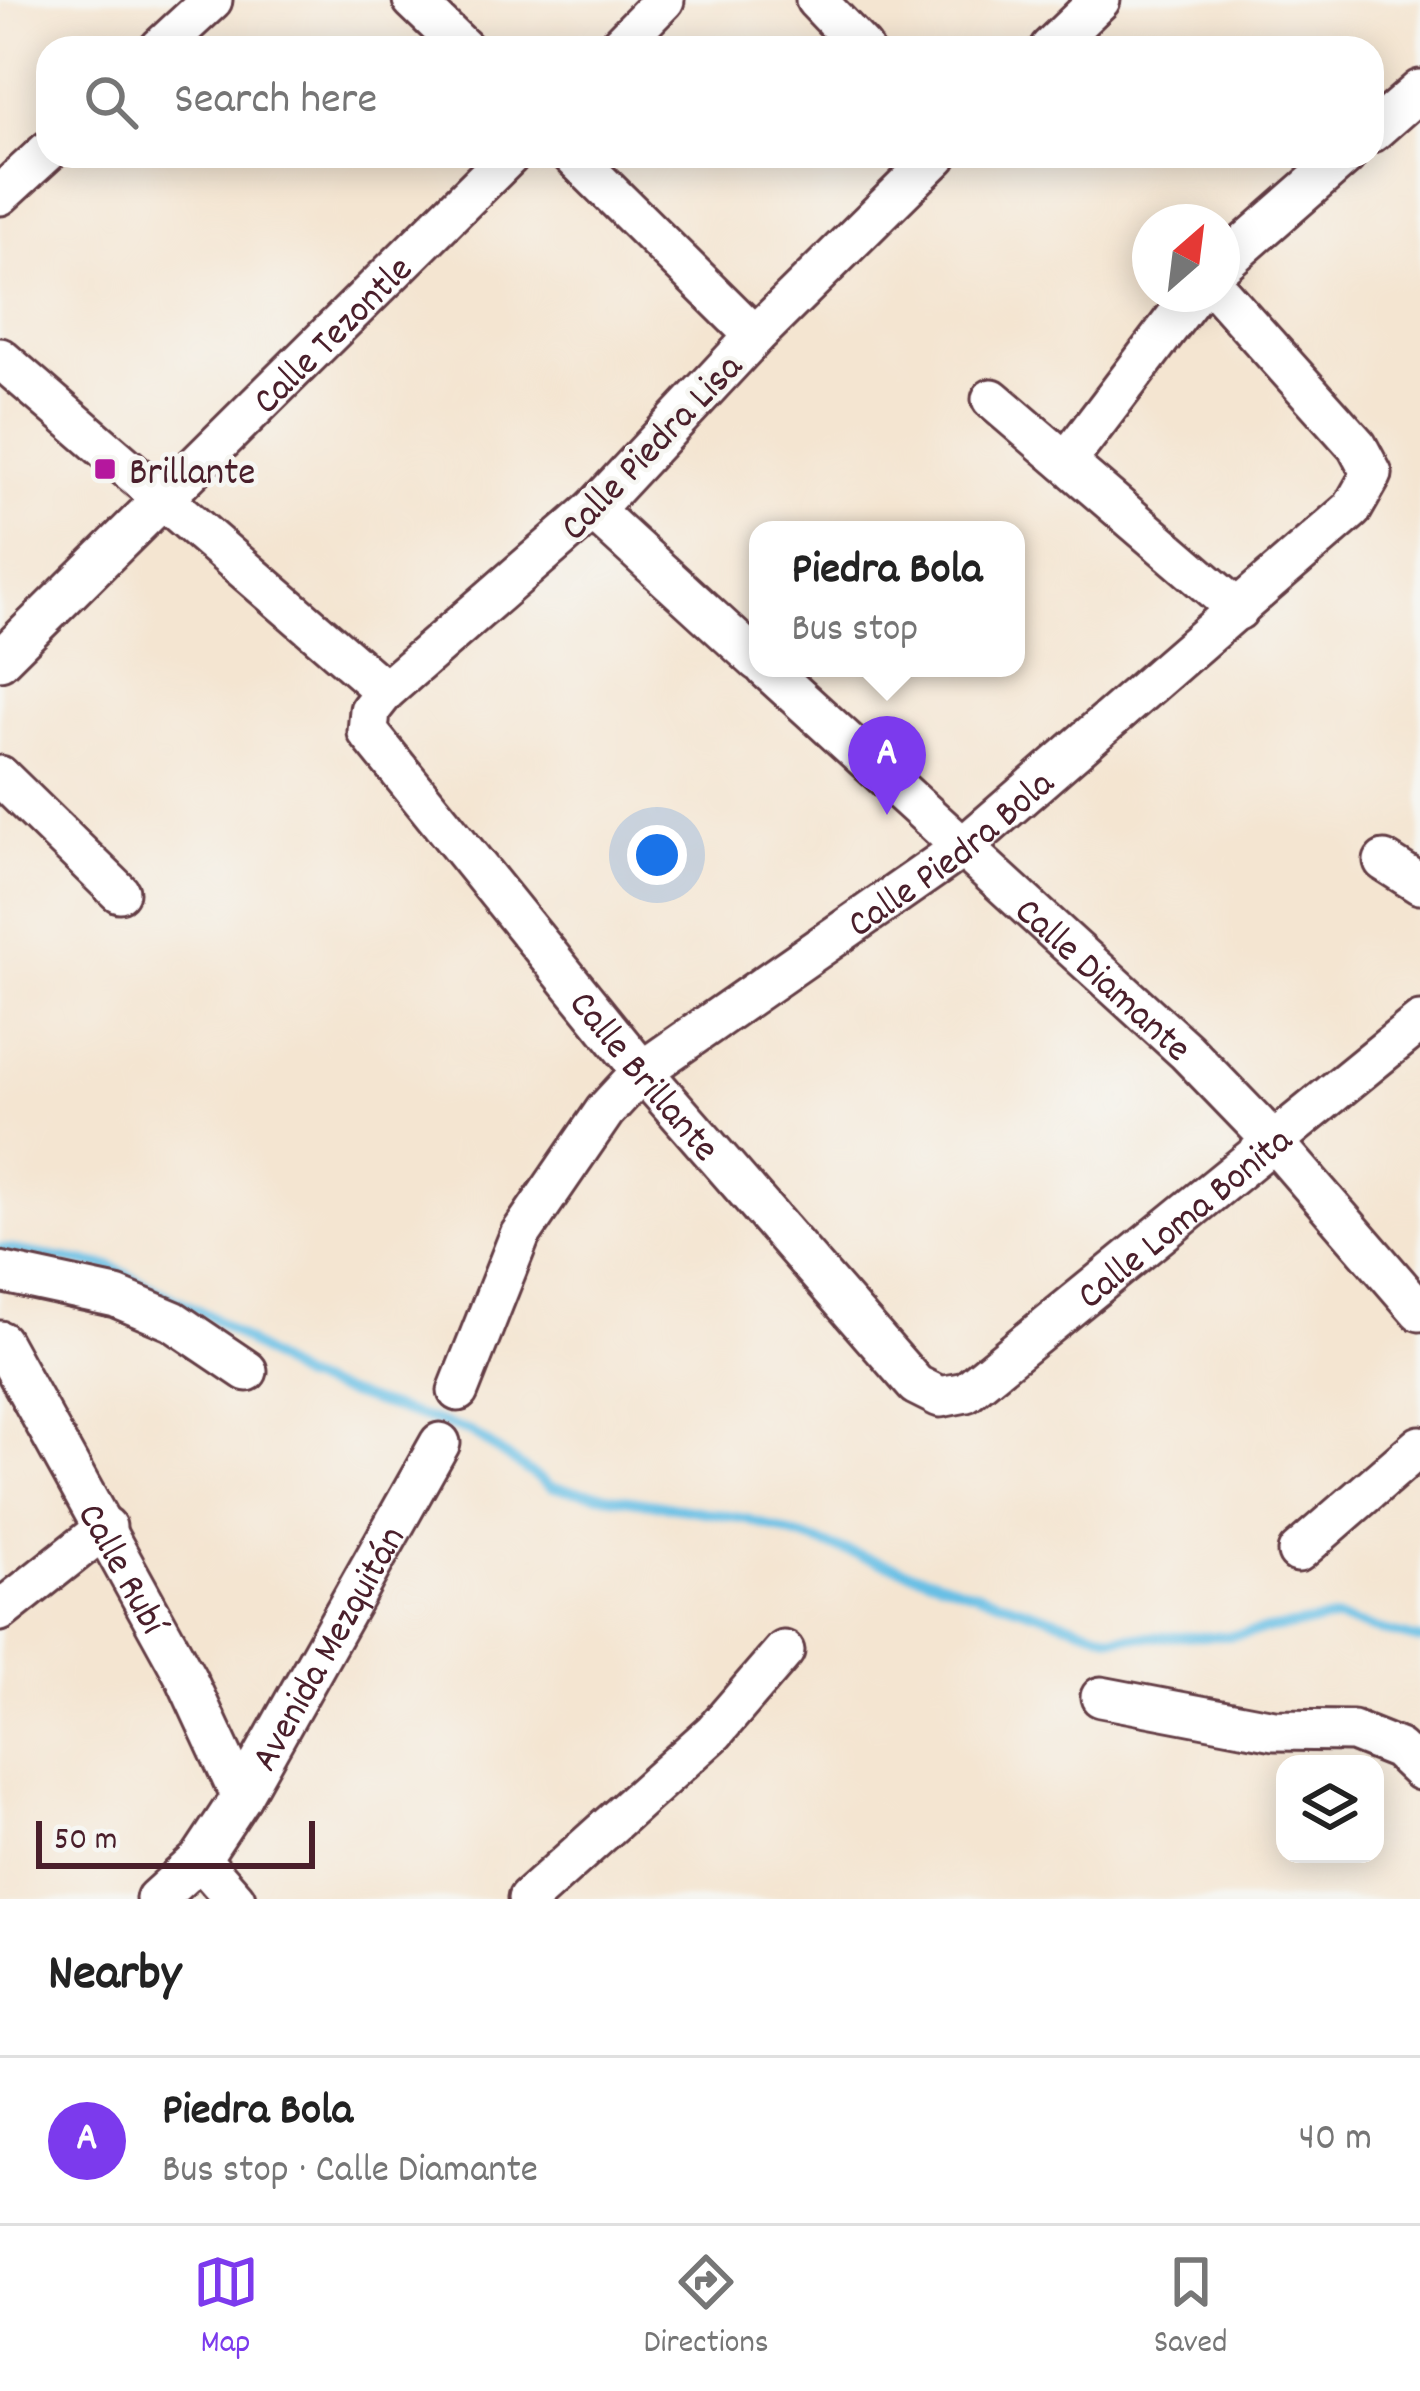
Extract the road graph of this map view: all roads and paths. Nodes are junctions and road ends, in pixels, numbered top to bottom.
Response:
1 (212, 0) edge
2 (413, 0) edge
3 (664, 0) edge
4 (816, 0) edge
5 (1100, 0) edge
6 (173, 36) edge
7 (450, 36) edge
8 (629, 36) edge
9 (850, 36) edge
10 (1062, 36) edge
11 (1420, 90) edge
12 (1384, 122) edge
13 (36, 162) edge
14 (497, 168) edge
15 (585, 168) edge
16 (925, 168) edge
17 (1331, 168) edge
18 (0, 195) edge
19 (1240, 249) edge
20 (1181, 312) edge
21 (1237, 312) edge
22 (755, 336) junction
23 (0, 358) edge
24 (992, 399) dead end
25 (1066, 462) junction
26 (160, 497) junction
27 (593, 510) junction
28 (1238, 610) junction
29 (749, 653) edge
30 (0, 659) edge
31 (776, 677) edge
32 (385, 692) junction
33 (368, 732) joint
34 (0, 776) edge
35 (962, 848) junction
36 (1384, 861) dead end
37 (1420, 884) edge
38 (119, 892) dead end
39 (1420, 1022) edge
40 (642, 1071) junction
41 (1274, 1142) junction
42 (0, 1272) edge
43 (1420, 1311) edge
44 (0, 1341) edge
45 (247, 1371) dead end
46 (458, 1391) dead end
47 (940, 1397) joint
48 (440, 1443) dead end
49 (1420, 1446) edge
50 (106, 1527) junction
51 (1298, 1552) dead end
52 (0, 1611) edge
53 (784, 1651) dead end
54 (1101, 1697) dead end
55 (1420, 1770) edge
56 (241, 1797) junction
57 (200, 1859) junction
58 (156, 1899) edge
59 (235, 1899) edge
60 (528, 1899) edge

1 - 6 street
2 - 7 street
3 - 8 street
4 - 9 street
5 - 10 street
11 - 12 street
13 - 18 street
14 - 26 street, Calle Tezontle
15 - 22 street
16 - 22 street, Calle Piedra Lisa
17 - 19 street
20 - 25 street
21 - 28 street, Calle Piedra Bola
22 - 27 street, Calle Piedra Lisa
23 - 26 street
24 - 25 street
25 - 28 street
26 - 30 street, Calle Tezontle
26 - 32 street
27 - 29 street
27 - 32 street, Calle Piedra Lisa
28 - 35 street, Calle Piedra Bola
31 - 35 street, Calle Diamante
32 - 33 street, Calle Piedra Lisa
33 - 40 street, Calle Brillante
34 - 38 street
35 - 40 street, Calle Piedra Bola
35 - 41 street, Calle Diamante
36 - 37 street
39 - 41 street, Calle Loma Bonita
40 - 46 street
40 - 47 street, Calle Brillante
41 - 43 street, Calle Diamante
41 - 47 street, Calle Loma Bonita
42 - 45 street
44 - 50 street, Calle Rubí
48 - 56 street, Avenida Mezquitán
49 - 51 street
50 - 52 street
50 - 56 street, Calle Rubí
53 - 60 street
54 - 55 street
56 - 57 street, Avenida Mezquitán
57 - 58 street, Avenida Mezquitán
57 - 59 street

